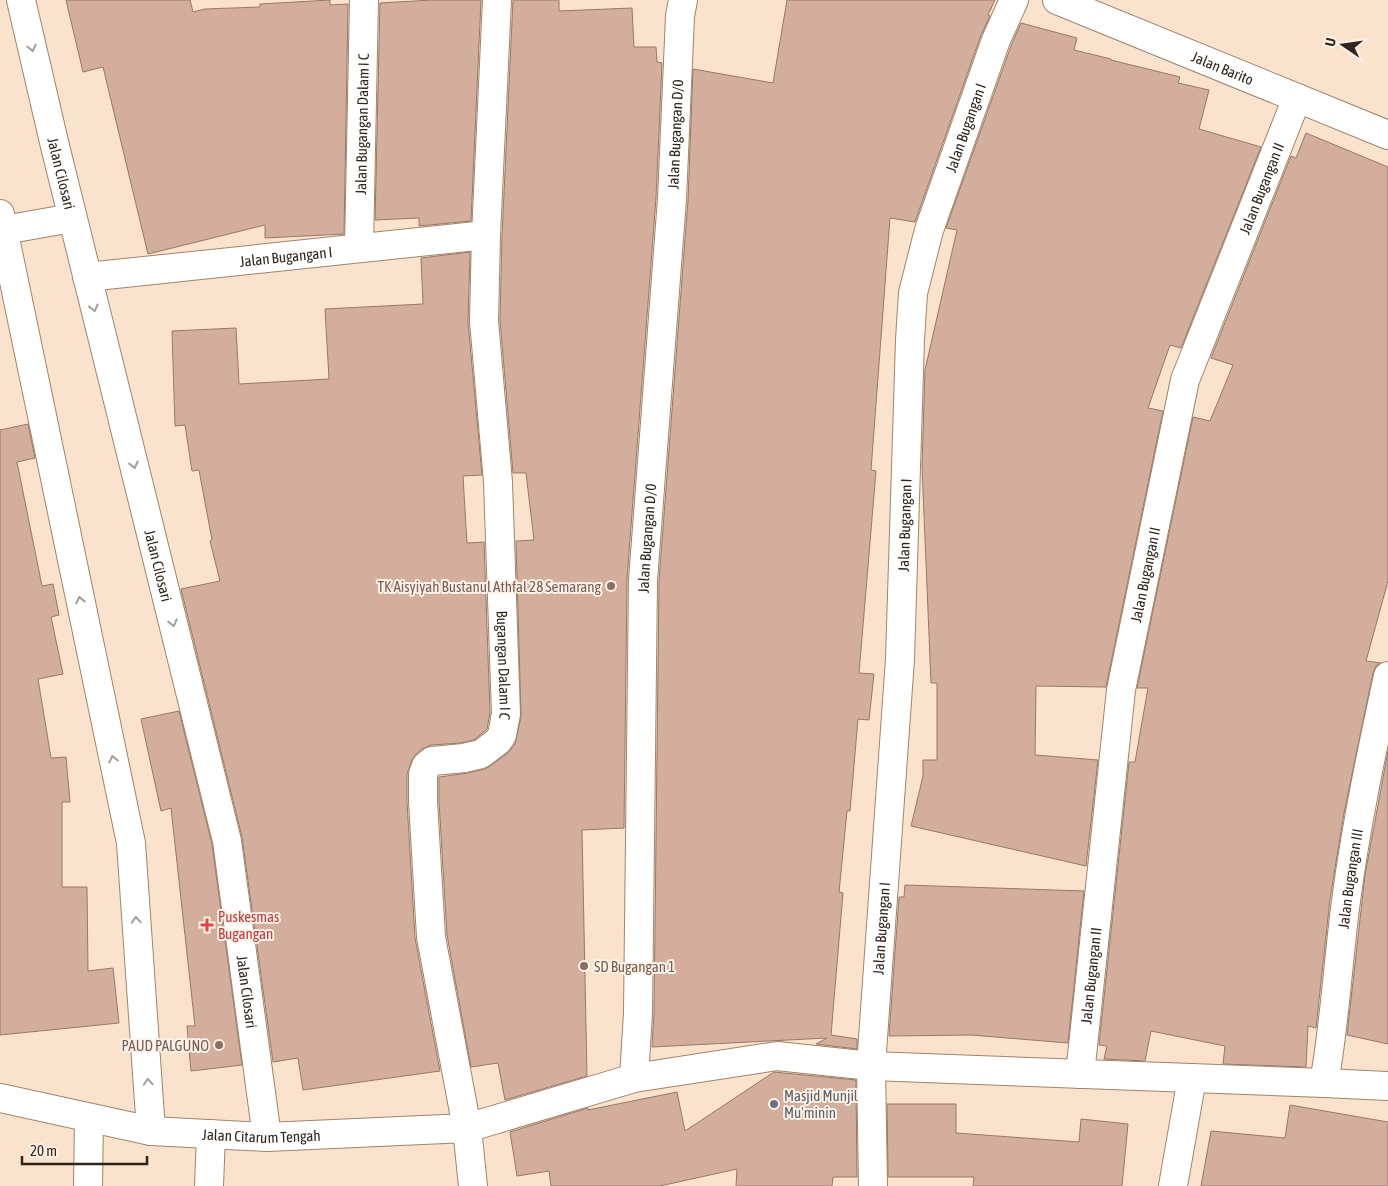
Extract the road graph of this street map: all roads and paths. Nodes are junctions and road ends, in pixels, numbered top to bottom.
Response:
1 (21, 0) edge
2 (364, 0) edge
3 (497, 0) edge
4 (683, 0) edge
5 (1014, 0) edge
6 (1057, 0) edge
7 (1297, 98) junction
8 (1388, 135) edge
9 (72, 218) junction
10 (2, 222) edge
11 (486, 235) junction
12 (359, 248) junction
13 (87, 277) junction
14 (1388, 676) edge
15 (871, 1066) junction
16 (1080, 1074) junction
17 (634, 1078) junction
18 (1192, 1078) junction
19 (1324, 1083) junction
20 (1388, 1086) edge
21 (0, 1098) edge
22 (89, 1118) junction
23 (467, 1128) junction
24 (151, 1131) junction
25 (211, 1134) junction
26 (267, 1137) junction
27 (88, 1186) edge
28 (209, 1186) edge
29 (473, 1186) edge
30 (873, 1186) edge
31 (1173, 1186) edge

1 -> 9 street, Jalan Cilosari
2 - 12 street, Jalan Bugangan Dalam I C
3 - 11 street
4 - 17 street, Jalan Bugangan D/0
5 - 15 street, Jalan Bugangan I
6 - 7 street, Jalan Barito
7 - 8 street, Jalan Barito
7 - 16 street, Jalan Bugangan II
9 - 10 street
9 - 13 street, Jalan Cilosari
24 -> 10 street
11 - 12 street, Jalan Bugangan I
11 - 23 street, Bugangan Dalam I C
12 - 13 street, Jalan Bugangan I
13 -> 26 street, Jalan Cilosari
14 - 19 street, Jalan Bugangan III
15 - 16 street, Jalan Citarum Tengah
15 - 17 street, Jalan Citarum Tengah
15 - 30 street, Jalan Bugangan I
16 - 18 street, Jalan Citarum Tengah
17 - 23 street, Jalan Citarum Tengah
18 - 19 street, Jalan Citarum Tengah
18 - 31 street
19 - 20 street, Jalan Citarum Tengah
21 - 22 street, Jalan Citarum Tengah
22 - 24 street, Jalan Citarum Tengah
22 - 27 street
23 - 26 street, Jalan Citarum Tengah
23 - 29 street, Bugangan Dalam I C
24 - 25 street, Jalan Citarum Tengah
25 - 26 street, Jalan Citarum Tengah
25 - 28 street

